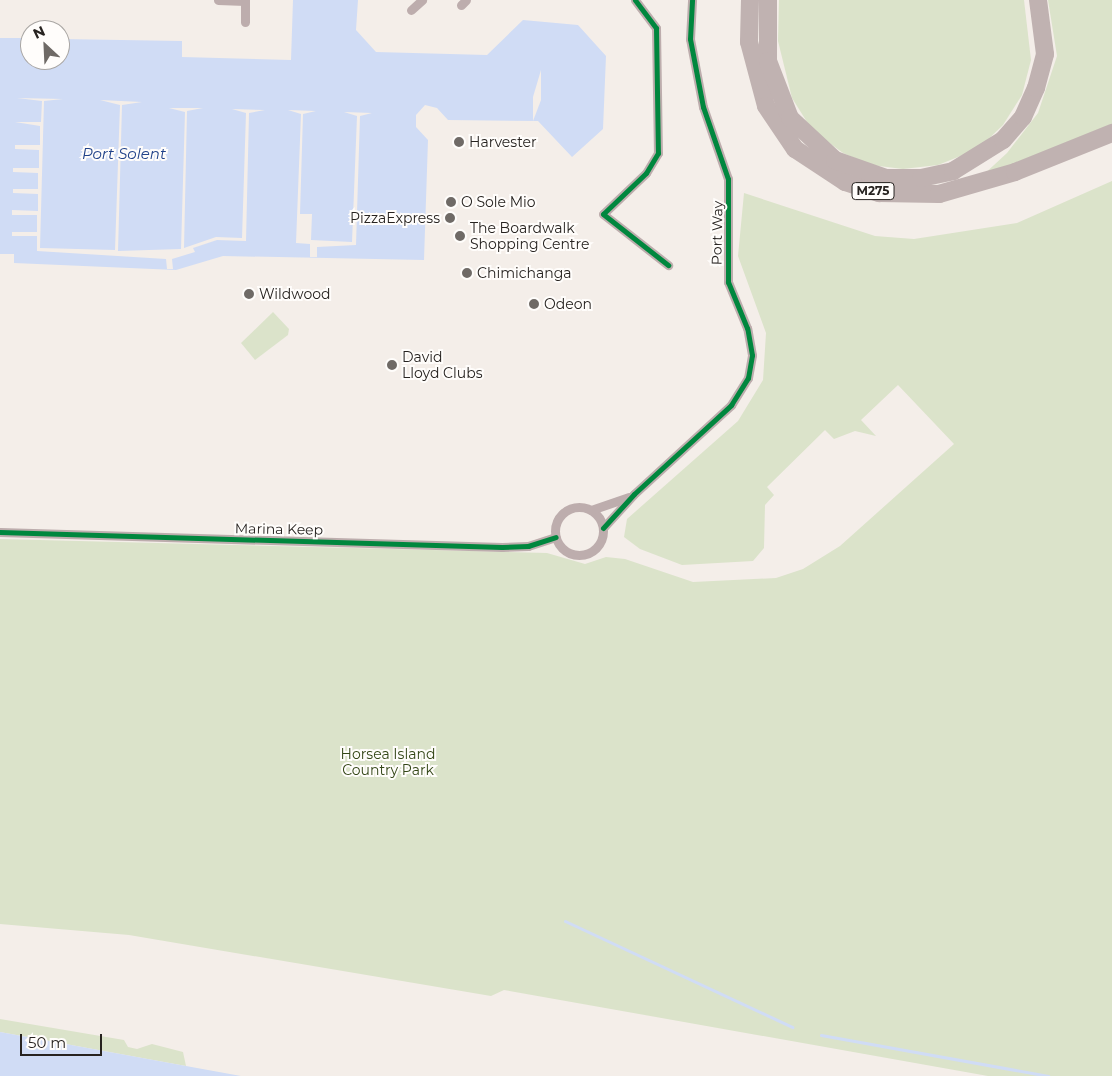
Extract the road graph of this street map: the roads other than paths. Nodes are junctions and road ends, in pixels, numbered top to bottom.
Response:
1 (218, 0) edge
2 (246, 0) edge
3 (422, 0) edge
4 (634, 0) edge
5 (692, 0) edge
6 (750, 0) edge
7 (768, 0) edge
8 (1038, 0) edge
9 (411, 10) dead end
10 (245, 22) dead end
11 (1112, 133) edge
12 (668, 265) dead end
13 (634, 494) junction
14 (591, 510) junction
15 (603, 528) junction
16 (0, 532) edge
17 (556, 537) junction

1 - 2 street
2 - 10 street
3 - 9 street
4 - 12 street
5 - 13 street, Port Way
6 - 11 highway, M275
7 - 8 highway
13 - 14 street, Port Way
13 - 15 street, Port Way
14 - 15 street
14 - 17 street
15 - 17 street
16 - 17 street, Marina Keep

